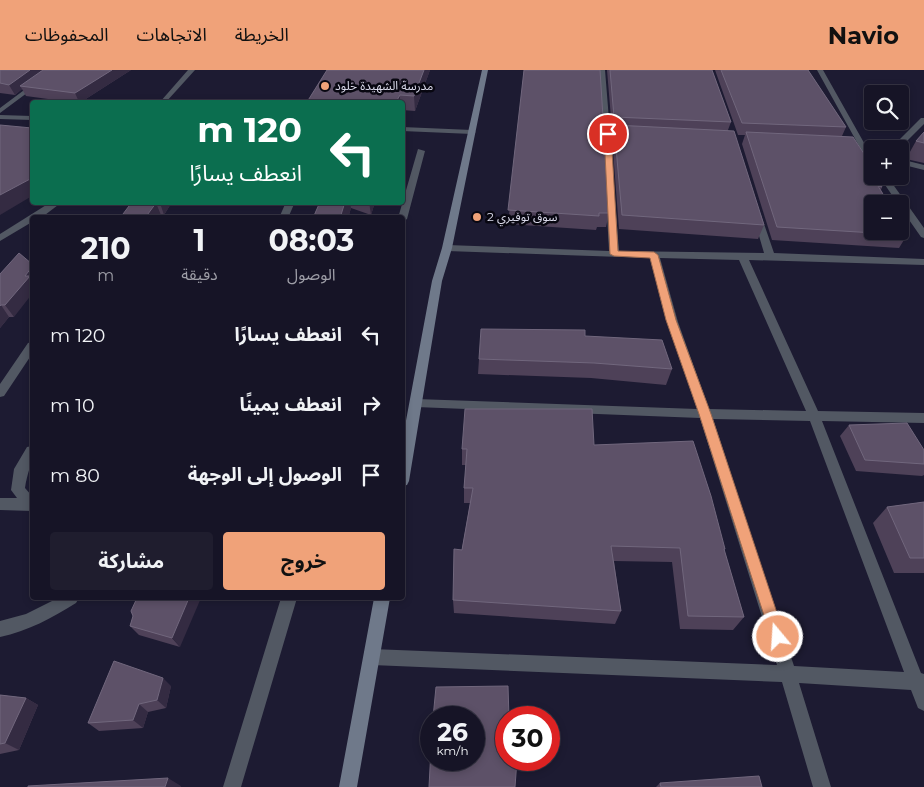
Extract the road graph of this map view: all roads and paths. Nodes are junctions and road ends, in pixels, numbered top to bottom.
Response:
1 (55, 70) edge
2 (192, 70) edge
3 (484, 70) edge
4 (602, 70) edge
5 (821, 71) edge
6 (812, 72) edge
7 (165, 100) edge
8 (0, 111) edge
9 (0, 116) edge
10 (30, 118) edge
11 (924, 120) edge
12 (405, 129) edge
13 (472, 132) junction
14 (608, 134) junction
15 (637, 135) edge
16 (903, 140) edge
17 (851, 145) edge
18 (861, 145) junction
19 (864, 150) edge
20 (421, 151) dead end
21 (909, 164) edge
22 (924, 168) edge
23 (889, 185) edge
24 (753, 202) edge
25 (53, 205) edge
26 (38, 215) edge
27 (403, 215) edge
28 (30, 220) edge
29 (924, 235) edge
30 (0, 238) edge
31 (447, 248) junction
32 (614, 254) junction
33 (654, 255) junction
34 (770, 256) junction
35 (743, 257) junction
36 (924, 262) edge
37 (30, 349) edge
38 (0, 392) edge
39 (416, 403) junction
40 (705, 414) junction
41 (814, 416) junction
42 (924, 418) edge
43 (30, 454) edge
44 (405, 464) edge
45 (0, 504) edge
46 (30, 504) edge
47 (30, 505) edge
48 (68, 600) edge
49 (289, 600) edge
50 (382, 600) edge
51 (0, 629) edge
52 (372, 657) junction
53 (790, 674) junction
54 (920, 682) edge
55 (924, 702) edge
56 (232, 787) edge
57 (348, 787) edge
58 (822, 787) edge

1 - 8 street
2 - 7 street
3 - 13 street
4 - 14 street
5 - 6 street
5 - 18 street
9 - 10 street
11 - 16 street
12 - 13 street
13 - 31 street
14 - 15 street
14 - 32 street
17 - 18 street
18 - 19 street
20 - 27 street
21 - 22 street
23 - 29 street
24 - 34 street
25 - 26 street
28 - 30 street
31 - 32 street
31 - 39 street
32 - 33 street
33 - 35 street
33 - 40 street
34 - 35 street
34 - 36 street
35 - 41 street
37 - 38 street
39 - 40 street
39 - 44 street
40 - 41 street
40 - 53 street
41 - 42 street
41 - 54 street
43 - 46 street
45 - 47 street
48 - 51 street
49 - 56 street
50 - 52 street
52 - 53 street
52 - 57 street
53 - 54 street
53 - 58 street
54 - 55 street

